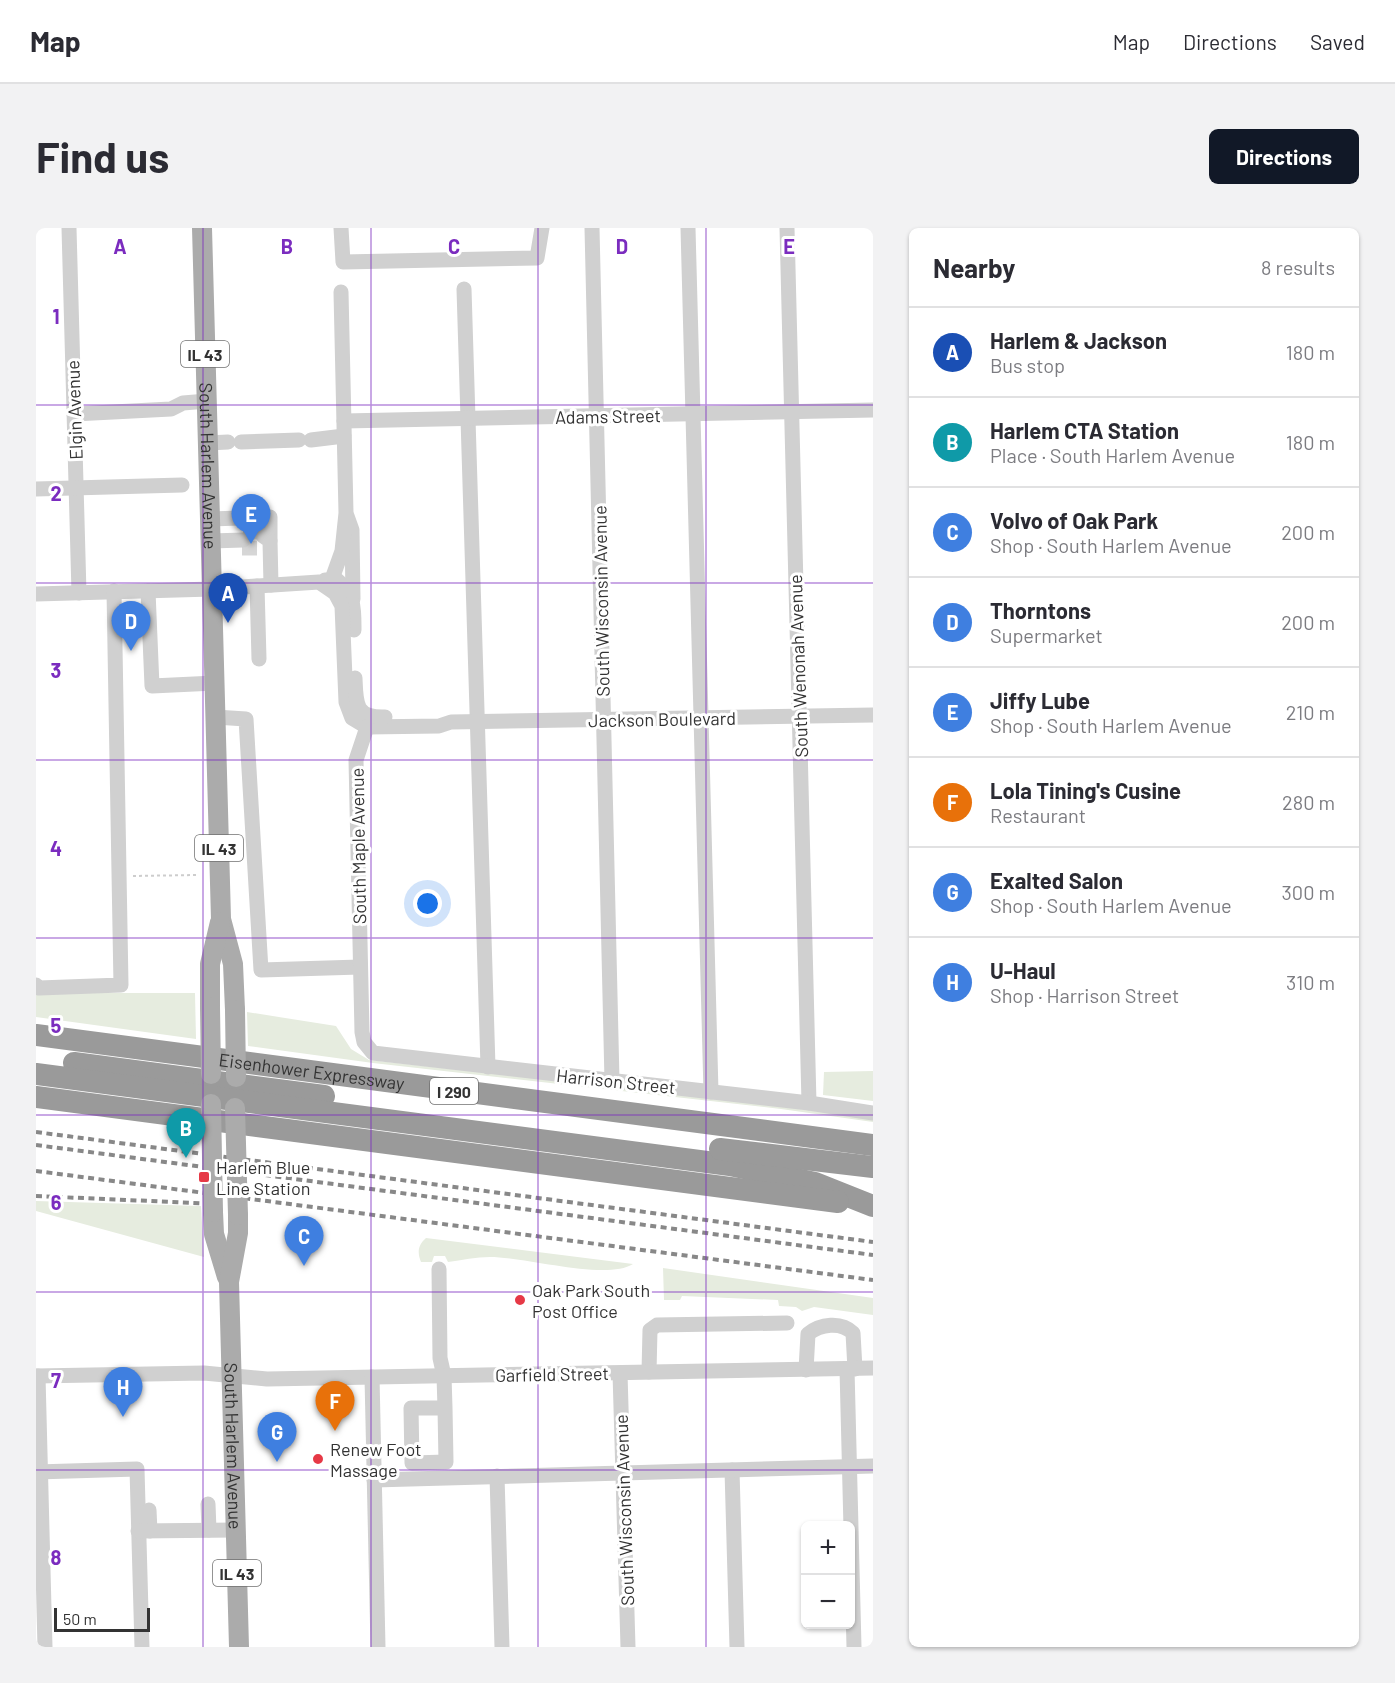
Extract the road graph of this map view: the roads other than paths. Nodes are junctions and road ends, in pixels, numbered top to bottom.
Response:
1 (69, 228) edge
2 (202, 228) edge
3 (341, 228) edge
4 (542, 228) edge
5 (592, 228) edge
6 (688, 228) edge
7 (787, 228) edge
8 (464, 289) dead end
9 (341, 292) dead end
10 (207, 401) junction
11 (873, 410) edge
12 (791, 412) junction
13 (74, 414) junction
14 (693, 414) junction
15 (596, 416) junction
16 (468, 419) junction
17 (344, 428) junction
18 (208, 443) junction
19 (182, 485) dead end
20 (76, 488) junction
21 (36, 489) edge
22 (346, 513) junction
23 (210, 519) junction
24 (329, 585) junction
25 (264, 586) junction
26 (212, 589) junction
27 (114, 591) junction
28 (148, 591) junction
29 (79, 592) junction
30 (36, 594) edge
31 (353, 600) junction
32 (259, 659) dead end
33 (215, 683) junction
34 (873, 715) edge
35 (215, 717) junction
36 (800, 717) junction
37 (701, 718) junction
38 (604, 721) junction
39 (369, 722) junction
40 (478, 722) junction
41 (221, 919) junction
42 (360, 967) junction
43 (36, 985) edge
44 (36, 1035) edge
45 (364, 1042) joint
46 (36, 1059) edge
47 (488, 1067) junction
48 (36, 1074) edge
49 (612, 1081) junction
50 (211, 1089) junction
51 (236, 1092) junction
52 (711, 1092) junction
53 (36, 1097) edge
54 (810, 1103) junction
55 (873, 1113) edge
56 (873, 1145) edge
57 (873, 1167) edge
58 (873, 1206) edge
59 (439, 1269) dead end
60 (229, 1282) junction
61 (787, 1323) dead end
62 (873, 1368) edge
63 (851, 1369) junction
64 (806, 1370) junction
65 (649, 1372) junction
66 (620, 1373) junction
67 (37, 1376) edge
68 (232, 1377) junction
69 (372, 1377) junction
70 (444, 1377) junction
71 (445, 1408) dead end
72 (873, 1466) edge
73 (850, 1467) junction
74 (732, 1470) junction
75 (38, 1472) edge
76 (623, 1473) junction
77 (497, 1476) junction
78 (374, 1479) junction
79 (208, 1504) dead end
80 (149, 1510) dead end
81 (208, 1530) junction
82 (236, 1530) junction
83 (144, 1531) junction
84 (39, 1568) edge
85 (45, 1647) edge
86 (141, 1647) edge
87 (239, 1647) edge
88 (378, 1647) edge
89 (502, 1647) edge
90 (628, 1647) edge
91 (737, 1647) edge
92 (854, 1647) edge

1 - 13 street, Elgin Avenue
2 - 10 main road, South Harlem Avenue / IL 43
3 - 4 street
5 - 15 street, South Wisconsin Avenue
6 - 14 street
7 - 12 street, South Wenonah Avenue
8 - 16 street
9 - 17 street
10 - 13 street
10 - 18 main road, South Harlem Avenue / IL 43
11 - 12 street, Adams Street
12 - 14 street, Adams Street
12 - 36 street, South Wenonah Avenue
13 - 20 street, Elgin Avenue
14 - 15 street, Adams Street
14 - 37 street
15 - 16 street, Adams Street
15 - 38 street, South Wisconsin Avenue
16 - 17 street, Adams Street
16 - 40 street
17 - 18 street, Adams Street
17 - 22 street
18 - 23 main road, South Harlem Avenue / IL 43
19 - 20 street
20 - 21 street
20 - 29 street, Elgin Avenue
22 - 24 street
22 - 31 street
23 - 25 street
23 - 26 main road, South Harlem Avenue / IL 43
24 - 25 street
24 - 31 street
24 - 39 street
25 - 26 street
25 - 32 street
26 - 28 street
26 - 33 main road, South Harlem Avenue / IL 43
27 - 28 street
27 - 29 street
27 - 43 street
28 - 33 street
29 - 30 street
31 - 39 street
33 - 35 main road, South Harlem Avenue / IL 43
34 - 36 street, Jackson Boulevard
35 - 41 main road, South Harlem Avenue / IL 43
35 - 42 street
36 - 37 street, Jackson Boulevard
36 - 54 street, South Wenonah Avenue
37 - 38 street, Jackson Boulevard
37 - 52 street
38 - 40 street, Jackson Boulevard
38 - 49 street, South Wisconsin Avenue
39 - 40 street, Jackson Boulevard
39 - 42 street, South Maple Avenue
40 - 47 street
41 - 50 main road, South Harlem Avenue / IL 43, bridge
41 - 51 main road, South Harlem Avenue / IL 43, bridge
42 - 45 street, South Maple Avenue
44 - 56 highway, Eisenhower Expressway / I 290
45 - 47 street, Harrison Street
46 - 50 highway
47 - 49 street, Harrison Street
48 - 50 highway
49 - 52 street, Harrison Street
50 - 51 highway
50 - 60 main road, South Harlem Avenue / IL 43, bridge
51 - 57 highway
51 - 58 highway
51 - 60 main road, South Harlem Avenue / IL 43, bridge
52 - 54 street, Harrison Street
53 - 58 highway
54 - 55 street, Harrison Street
59 - 70 street
60 - 68 main road, South Harlem Avenue / IL 43
61 - 65 street
62 - 63 street, Garfield Street
63 - 64 street, Garfield Street
63 - 64 street
63 - 73 street
64 - 65 street, Garfield Street
65 - 66 street, Garfield Street
66 - 70 street, Garfield Street
66 - 76 street, South Wisconsin Avenue
67 - 68 street
67 - 75 street
68 - 69 street, Garfield Street
68 - 82 main road, South Harlem Avenue / IL 43
69 - 70 street, Garfield Street
69 - 78 street
70 - 71 street
72 - 73 street
73 - 74 street
73 - 92 street
74 - 76 street
74 - 91 street
75 - 83 street
75 - 84 street
76 - 77 street
76 - 90 street, South Wisconsin Avenue
77 - 78 street
77 - 89 street
78 - 88 street
79 - 81 street
80 - 83 street
81 - 82 street
81 - 83 street
82 - 87 main road, South Harlem Avenue / IL 43
83 - 86 street
84 - 85 street

